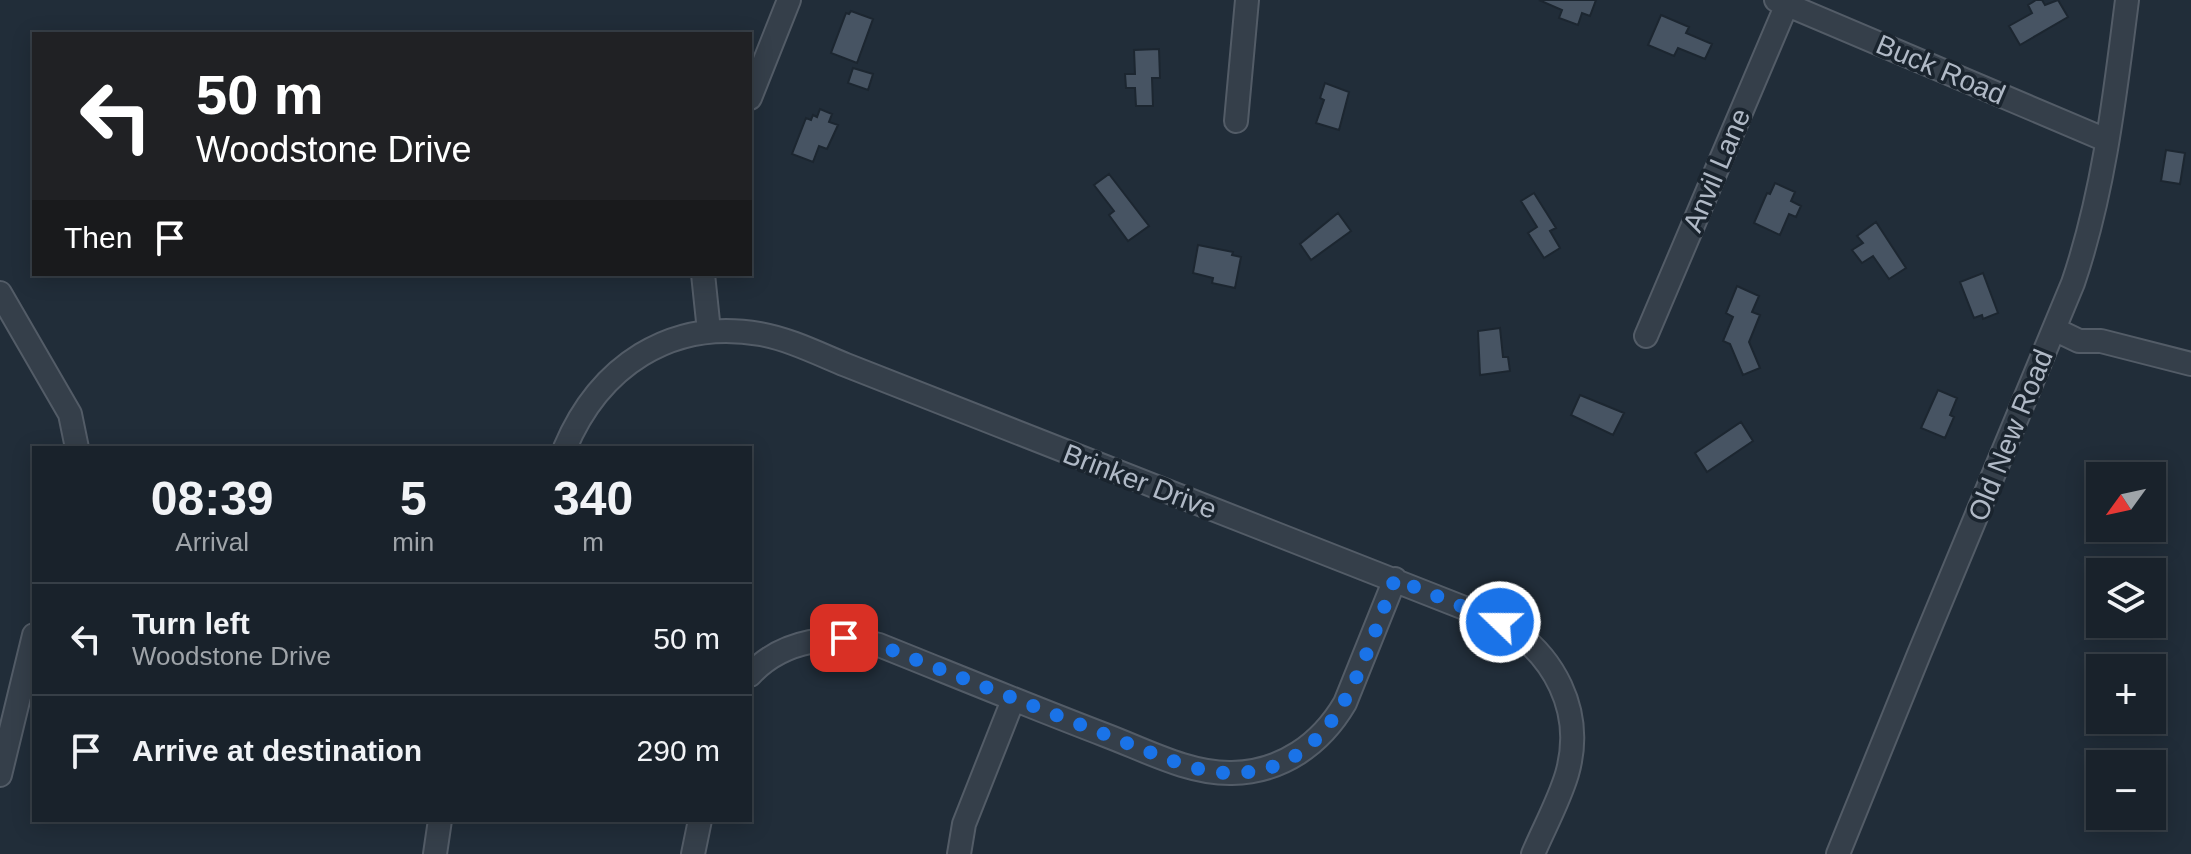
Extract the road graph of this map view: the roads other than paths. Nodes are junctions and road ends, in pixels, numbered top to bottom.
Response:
1 (789, 0) edge
2 (1247, 0) edge
3 (2127, 0) edge
4 (1782, 2) edge
5 (752, 93) edge
6 (1236, 121) dead end
7 (2106, 140) junction
8 (703, 276) edge
9 (0, 293) edge
10 (2054, 329) junction
11 (709, 331) junction
12 (1646, 336) dead end
13 (2191, 364) edge
14 (77, 446) edge
15 (566, 446) edge
16 (1395, 579) junction
17 (32, 643) edge
18 (752, 673) edge
19 (1013, 700) junction
20 (0, 775) edge
21 (440, 822) edge
22 (700, 822) edge
23 (435, 854) edge
24 (693, 854) edge
25 (959, 854) edge
26 (1533, 854) edge
27 (1838, 854) edge

1 - 5 street
2 - 6 street
3 - 7 street, Old New Road
4 - 7 street, Buck Road
4 - 12 street, Anvil Lane
7 - 10 street, Old New Road
8 - 11 street
9 - 14 street
10 - 13 street
10 - 27 street, Old New Road
11 - 15 street, Brinker Drive
11 - 16 street, Brinker Drive
16 - 19 street
16 - 26 street, Brinker Drive
17 - 20 street
18 - 19 street
19 - 25 street
21 - 23 street
22 - 24 street

